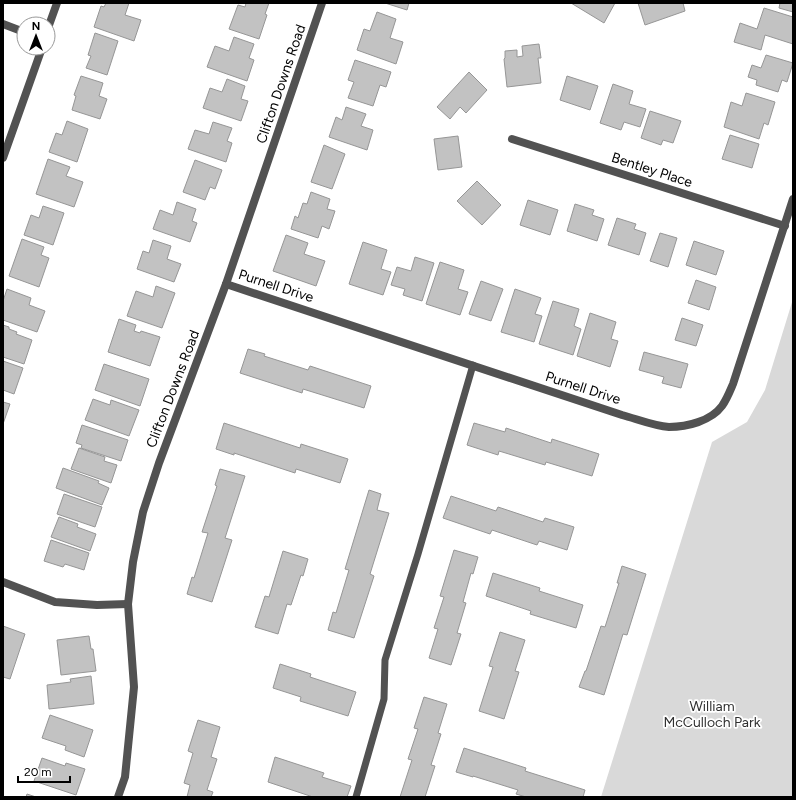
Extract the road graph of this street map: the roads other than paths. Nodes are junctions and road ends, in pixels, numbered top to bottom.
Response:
1 (57, 3) edge
2 (322, 3) edge
3 (52, 16) edge
4 (3, 24) edge
5 (16, 29) edge
6 (39, 56) edge
7 (512, 139) dead end
8 (3, 158) edge
9 (793, 199) edge
10 (785, 226) junction
11 (226, 284) junction
12 (473, 365) junction
13 (3, 582) edge
14 (128, 604) junction
15 (118, 797) edge
16 (356, 797) edge

1 - 3 street
2 - 11 street, Clifton Downs Road
4 - 5 street
6 - 8 street
7 - 10 street, Bentley Place
9 - 10 street, Purnell Drive
10 - 12 street, Purnell Drive
11 - 12 street, Purnell Drive
11 - 14 street, Clifton Downs Road
12 - 16 lane
13 - 14 street
14 - 15 street, Clifton Downs Road

